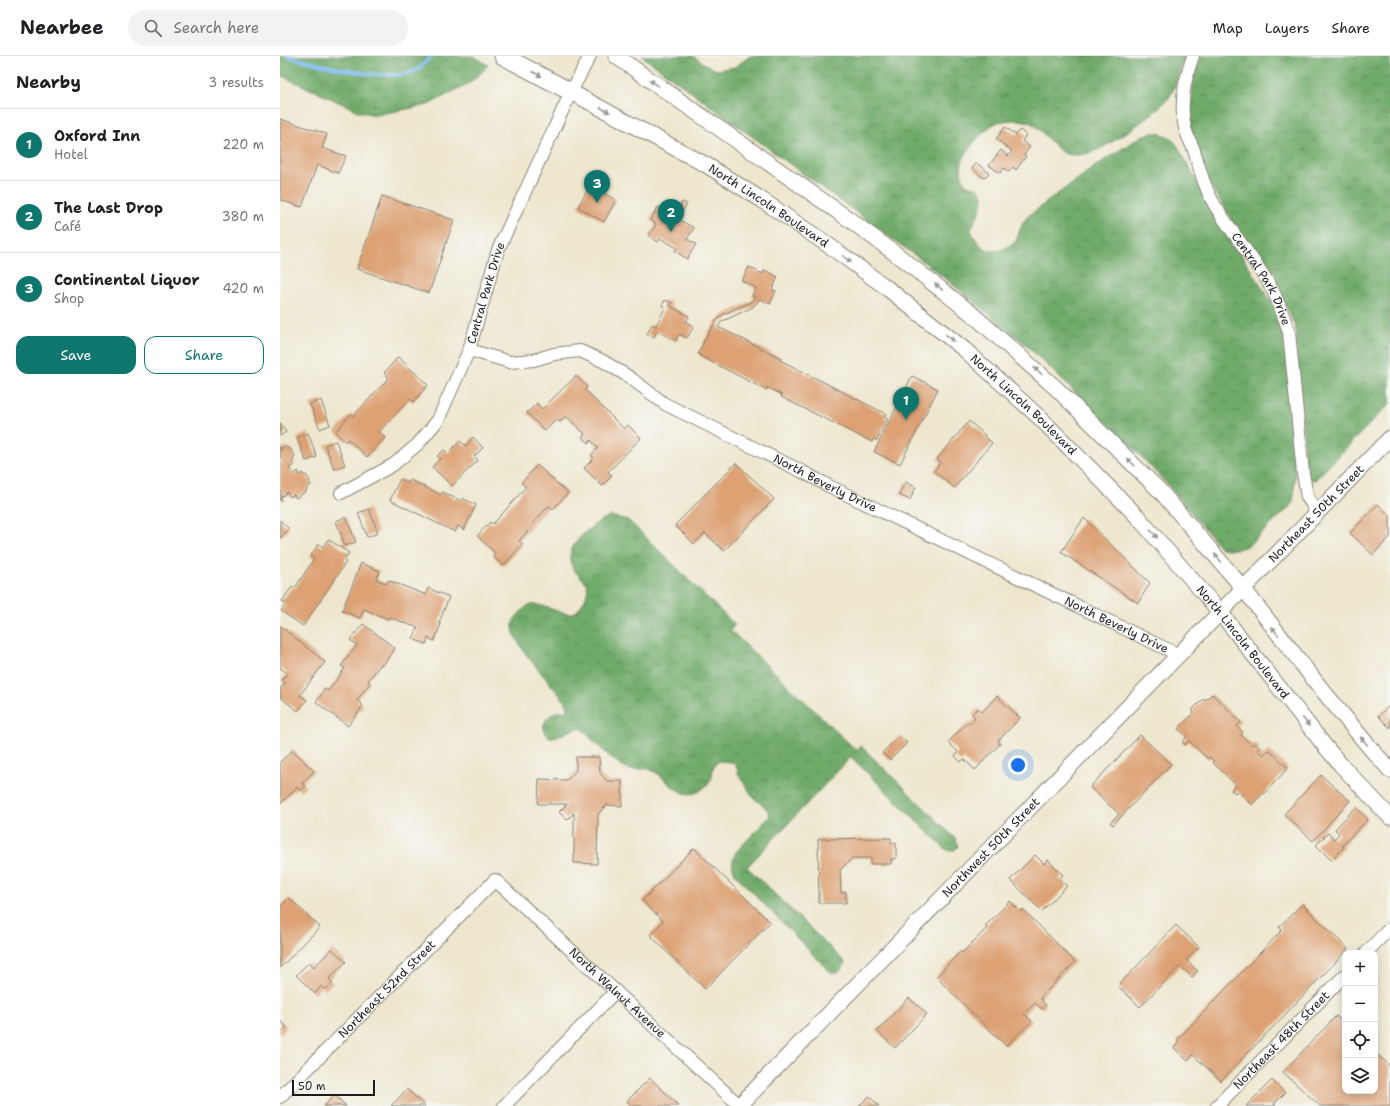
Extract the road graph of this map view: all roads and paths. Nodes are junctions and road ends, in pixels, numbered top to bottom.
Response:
1 (503, 56) edge
2 (590, 56) edge
3 (616, 56) edge
4 (1193, 56) edge
5 (571, 92) junction
6 (469, 350) junction
7 (1390, 438) edge
8 (341, 493) dead end
9 (1317, 512) junction
10 (1243, 588) junction
11 (1220, 612) junction
12 (1178, 655) junction
13 (1390, 770) edge
14 (1390, 817) edge
15 (495, 880) joint
16 (1390, 928) edge
17 (1369, 950) edge
18 (1342, 977) edge
19 (616, 991) junction
20 (280, 1097) edge
21 (504, 1106) edge
22 (739, 1106) edge
23 (1217, 1106) edge

1 -> 5 highway
2 - 5 street, Central Park Drive
10 -> 3 main road
4 - 9 street, Central Park Drive
5 - 6 street, Central Park Drive
5 -> 11 main road, North Lincoln Boulevard
6 - 8 street, Central Park Drive
6 - 12 street, North Beverly Drive
7 - 9 main road, Northeast 50th Street
9 - 10 main road, Northeast 50th Street
10 - 11 main road, Northwest 50th Street
13 -> 10 main road
11 - 12 main road, Northwest 50th Street
11 -> 14 main road, North Lincoln Boulevard
12 - 22 main road, Northwest 50th Street
15 - 19 street, North Walnut Avenue
15 - 20 street, Northeast 52nd Street
16 - 17 street
18 - 23 street, Northeast 48th Street
19 - 21 street
19 - 22 street, North Walnut Avenue

